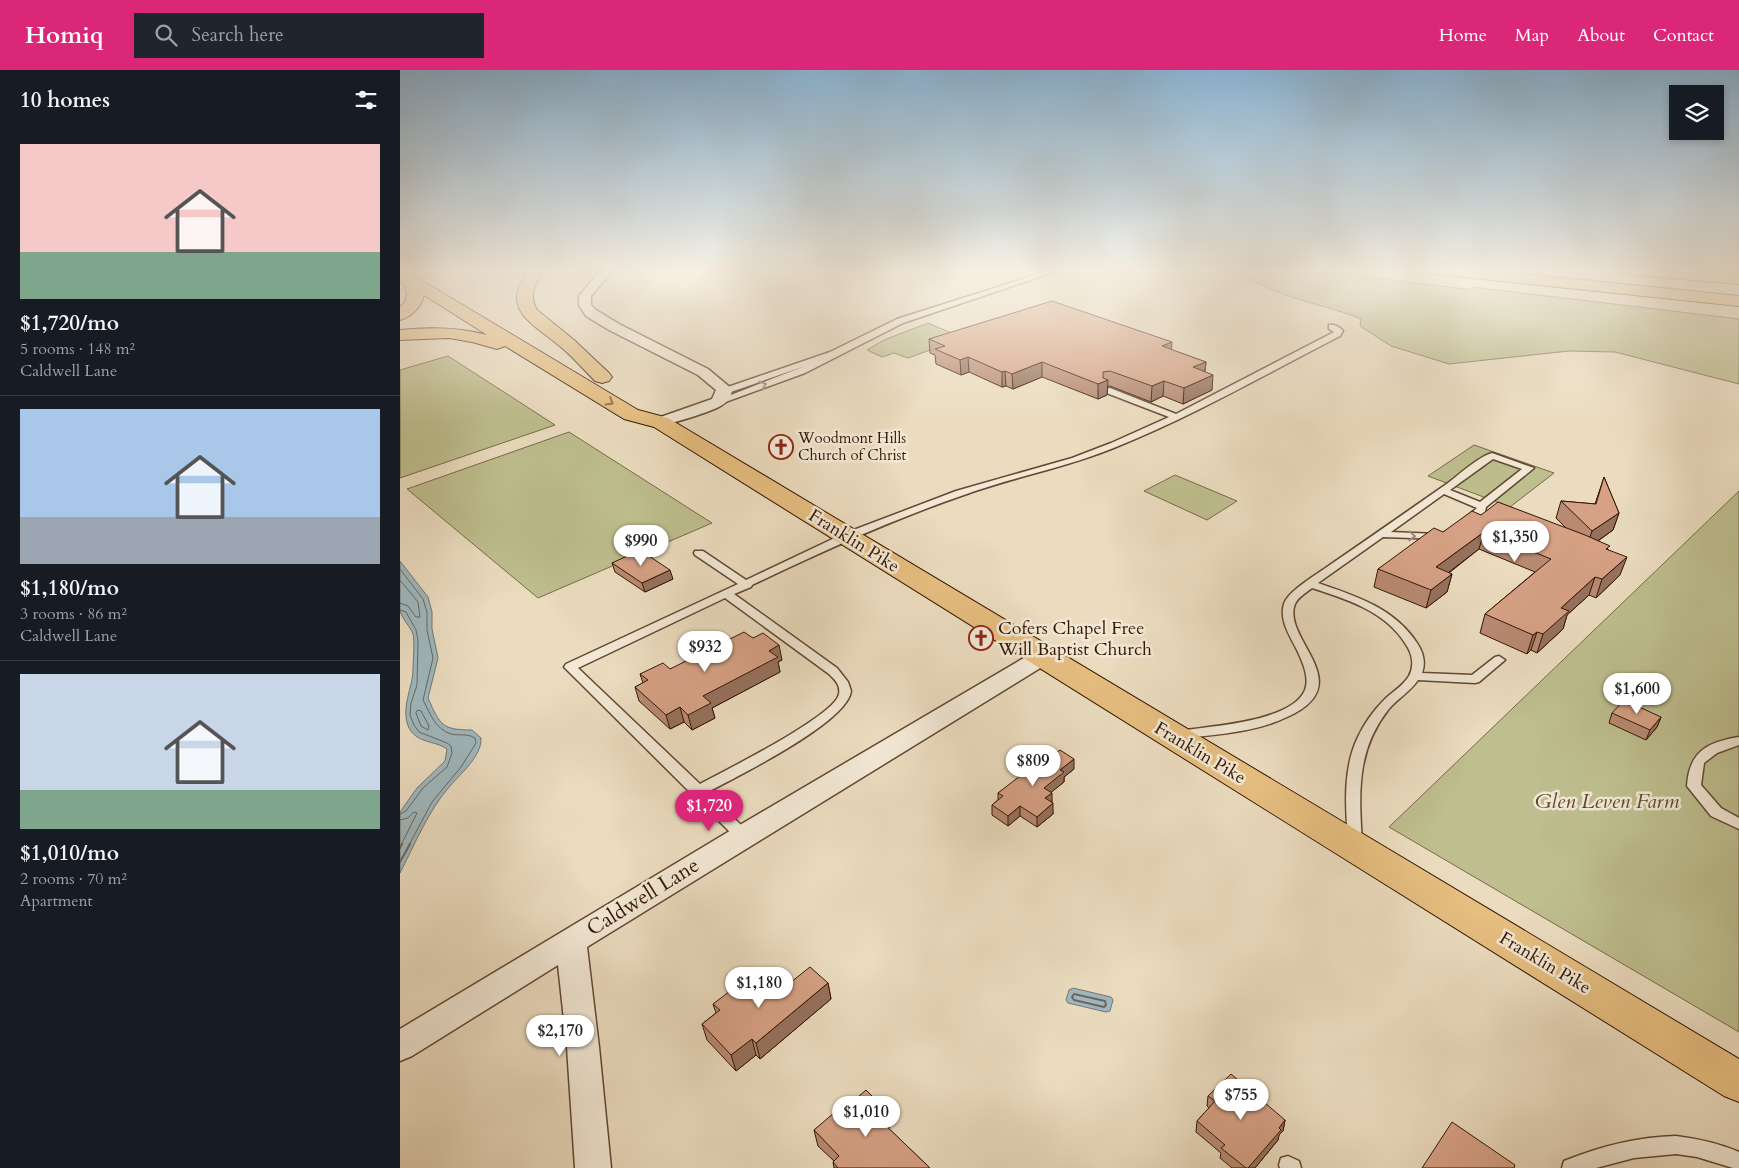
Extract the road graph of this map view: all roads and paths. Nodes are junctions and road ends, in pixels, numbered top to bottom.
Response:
1 (430, 320) edge
2 (488, 320) edge
3 (508, 320) edge
4 (538, 320) edge
5 (604, 320) edge
6 (902, 320) edge
7 (1332, 326) dead end
8 (400, 333) edge
9 (833, 354) junction
10 (602, 377) junction
11 (579, 384) junction
12 (1107, 390) edge
13 (721, 396) junction
14 (1176, 417) junction
15 (661, 422) junction
16 (1442, 490) junction
17 (1481, 506) junction
18 (1459, 527) edge
19 (1379, 534) junction
20 (847, 536) junction
21 (1445, 538) edge
22 (699, 553) dead end
23 (1310, 584) junction
24 (747, 585) junction
25 (727, 594) junction
26 (1042, 657) junction
27 (1499, 660) dead end
28 (1415, 676) junction
29 (1172, 736) junction
30 (1739, 741) edge
31 (699, 791) junction
32 (1739, 824) edge
33 (743, 836) junction
34 (1355, 847) junction
35 (572, 942) junction
36 (400, 1046) edge
37 (1739, 1082) edge
38 (1739, 1161) edge
39 (593, 1168) edge
40 (1571, 1168) edge

1 - 8 main road
2 - 11 main road, Franklin Pike
3 - 10 main road, Franklin Pike
4 - 10 main road
5 - 13 street
6 - 9 lane
7 - 14 lane
8 - 11 main road
9 - 13 lane
13 -> 9 lane
10 - 15 main road, Franklin Pike
11 -> 15 main road, Franklin Pike
12 - 14 lane
13 - 15 street
14 - 20 lane
15 - 20 main road, Franklin Pike
16 - 17 lane
16 - 17 lane
16 - 19 lane
17 - 18 lane
19 -> 21 lane
19 - 23 lane
20 - 24 lane
20 - 26 main road, Franklin Pike
22 - 24 lane
23 - 28 lane
23 - 29 lane
24 - 25 lane
25 - 31 lane
25 - 31 lane
26 - 29 main road, Franklin Pike
26 - 33 street, Caldwell Lane
27 - 28 lane
28 - 34 lane
29 - 34 main road, Franklin Pike
30 - 32 lane
31 - 33 lane
33 - 35 street, Caldwell Lane
34 - 37 main road, Franklin Pike
35 - 36 street, Caldwell Lane
35 - 39 street
38 - 40 lane

